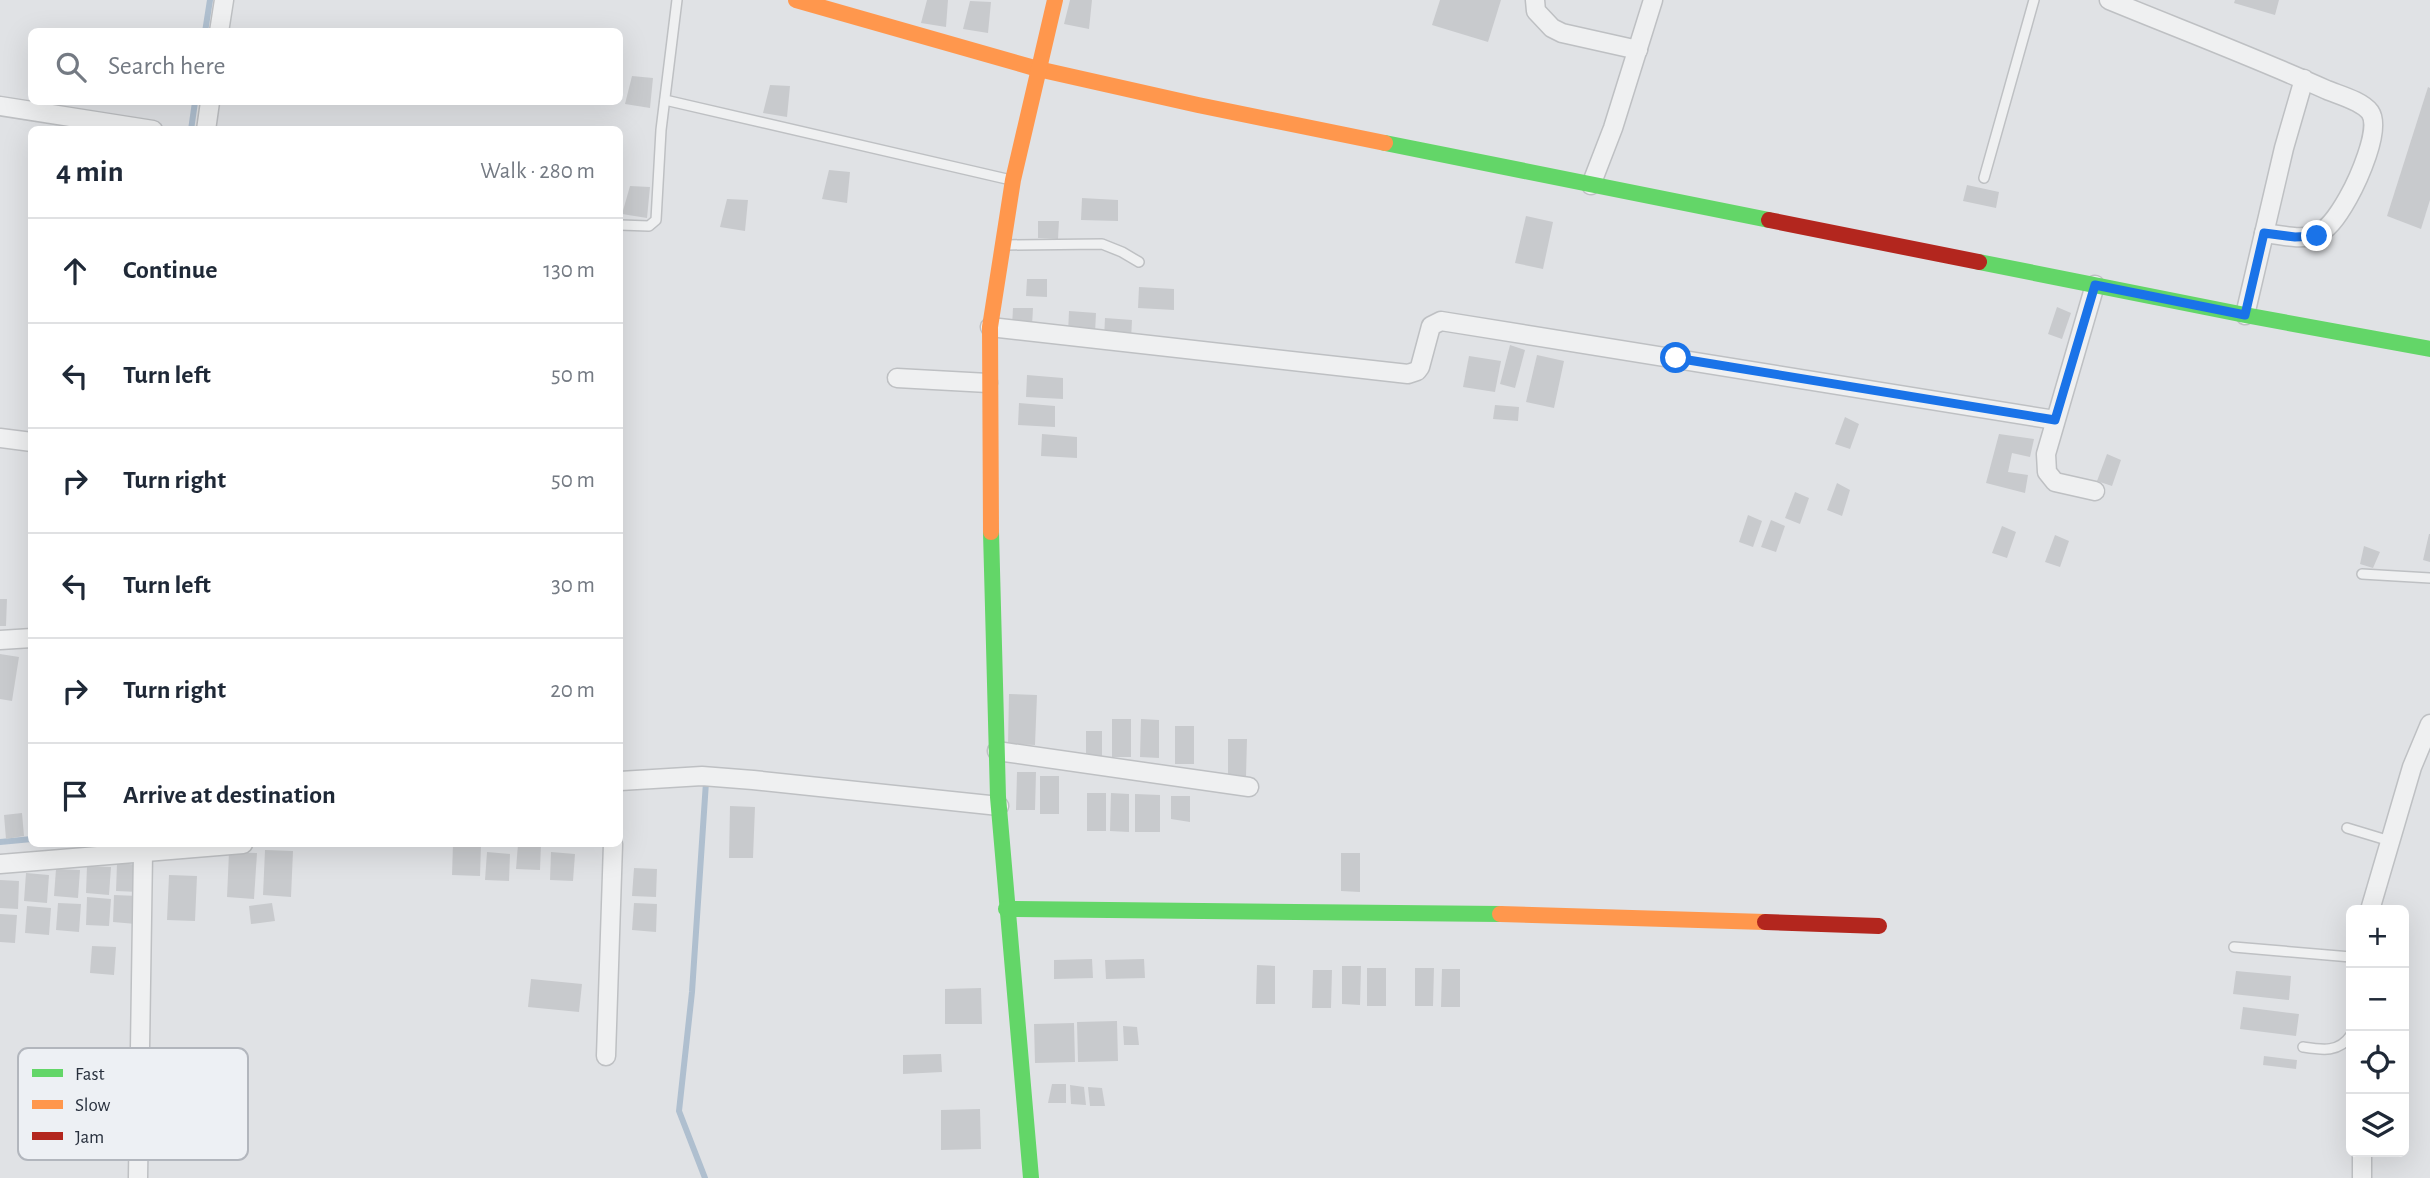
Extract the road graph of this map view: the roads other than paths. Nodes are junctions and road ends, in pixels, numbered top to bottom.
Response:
1 (223, 0) edge
2 (677, 0) edge
3 (796, 0) edge
4 (1055, 0) edge
5 (1535, 0) edge
6 (1653, 0) edge
7 (2034, 0) edge
8 (2109, 0) edge
9 (828, 8) edge
10 (220, 28) edge
11 (1638, 50) junction
12 (1038, 69) junction
13 (2304, 79) junction
14 (665, 100) junction
15 (210, 105) edge
16 (0, 106) edge
17 (128, 126) edge
18 (207, 126) edge
19 (1984, 178) dead end
20 (1013, 180) junction
21 (1591, 186) junction
22 (623, 225) edge
23 (2264, 233) junction
24 (1003, 245) junction
25 (1139, 262) dead end
26 (2095, 285) junction
27 (2245, 315) junction
28 (990, 327) junction
29 (2430, 349) edge
30 (897, 378) dead end
31 (988, 383) junction
32 (2055, 420) junction
33 (0, 438) edge
34 (28, 442) edge
35 (2095, 491) dead end
36 (2362, 574) dead end
37 (2430, 578) edge
38 (28, 638) edge
39 (0, 640) edge
40 (2430, 724) edge
41 (997, 751) junction
42 (623, 781) edge
43 (1249, 787) dead end
44 (999, 806) junction
45 (2347, 828) dead end
46 (2390, 841) junction
47 (210, 847) edge
48 (613, 847) edge
49 (104, 850) edge
50 (143, 853) junction
51 (0, 864) edge
52 (2372, 905) edge
53 (1006, 909) junction
54 (1879, 926) dead end
55 (2234, 947) dead end
56 (2346, 957) edge
57 (2346, 1042) edge
58 (140, 1048) edge
59 (2303, 1048) dead end
60 (606, 1056) dead end
61 (2362, 1157) edge
62 (138, 1160) edge
63 (138, 1178) edge
64 (1031, 1178) edge
65 (2362, 1178) edge

1 - 10 street
2 - 14 lane
3 - 9 street
4 - 12 street
5 - 11 street
6 - 11 street
7 - 19 lane
8 - 13 street
9 - 12 street
11 - 21 street
12 - 20 street
12 - 21 street
13 - 23 street
13 - 23 street
14 - 20 lane
14 - 22 lane
15 - 18 street
16 - 17 street
20 - 24 street
21 - 26 street
23 - 27 street
24 - 25 lane
24 - 28 street
26 - 27 street
26 - 32 street
27 - 29 street
28 - 31 street
28 - 32 street
30 - 31 street
31 - 41 street
32 - 35 street
33 - 34 street
36 - 37 lane
38 - 39 street
40 - 46 street
41 - 43 street
41 - 44 street
42 - 44 street
44 - 53 street
45 - 46 lane
46 - 52 street
47 - 50 street
48 - 60 street
49 - 50 street
49 - 51 street
50 - 58 street
53 - 54 street
53 - 64 street
55 - 56 lane
57 - 59 lane
61 - 65 street
62 - 63 street

